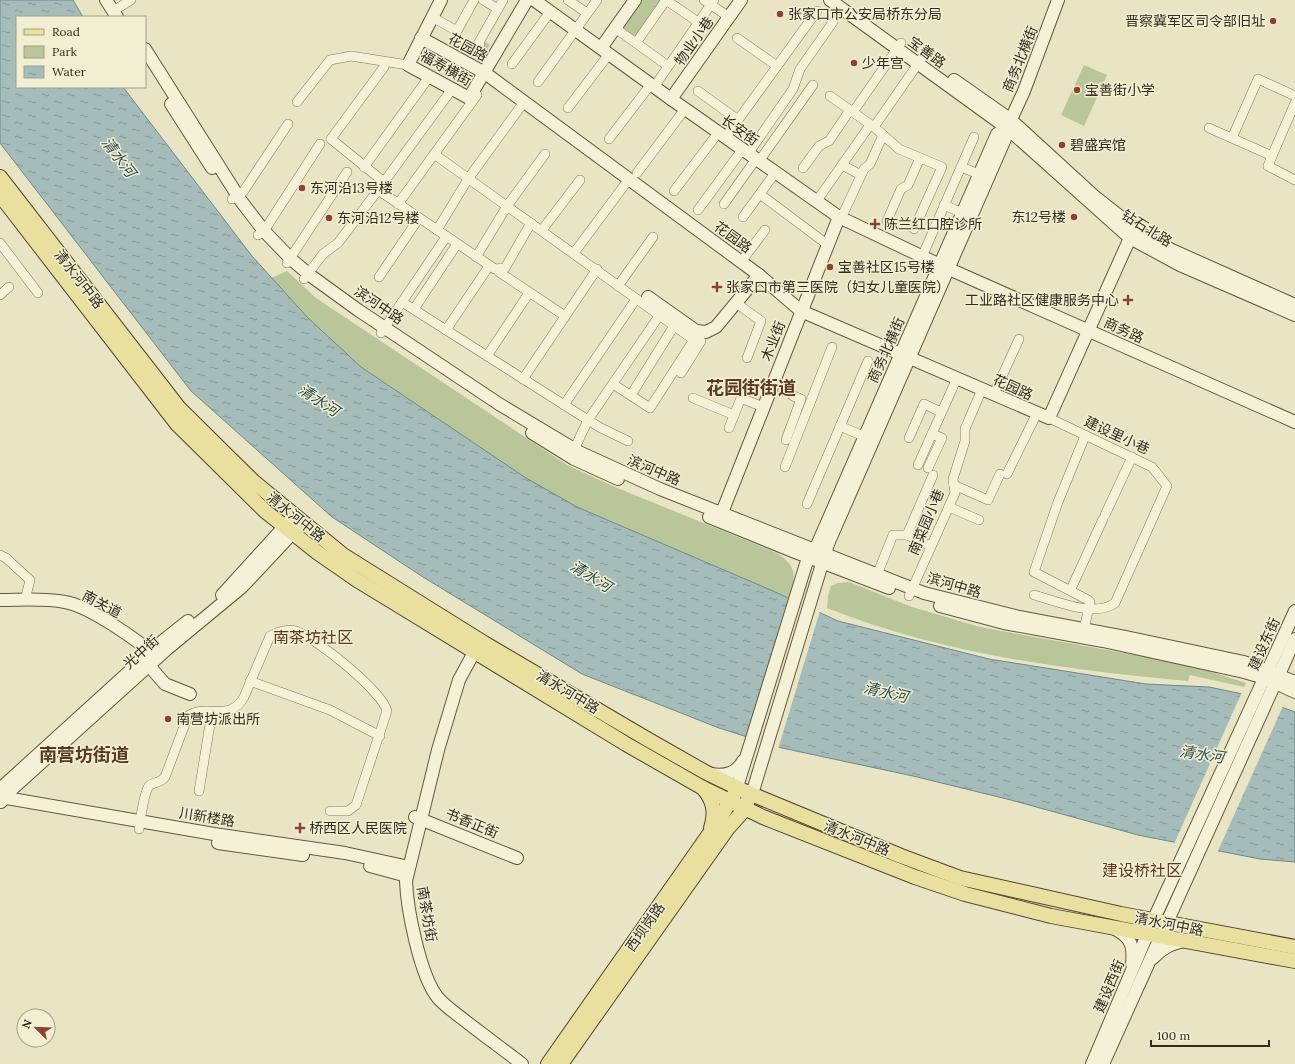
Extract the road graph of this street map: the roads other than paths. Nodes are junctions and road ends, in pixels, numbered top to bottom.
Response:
1 (106, 0) edge
2 (130, 0) edge
3 (441, 0) edge
4 (474, 0) edge
5 (483, 0) edge
6 (503, 0) edge
7 (527, 0) edge
8 (534, 0) edge
9 (568, 0) edge
10 (596, 0) edge
11 (635, 0) edge
12 (666, 0) edge
13 (741, 0) edge
14 (830, 0) edge
15 (842, 0) edge
16 (1058, 0) edge
17 (709, 2) edge
18 (498, 8) junction
19 (117, 10) edge
20 (817, 11) dead end
21 (550, 12) junction
22 (587, 13) junction
23 (432, 17) junction
24 (729, 17) junction
25 (698, 22) junction
26 (833, 22) dead end
27 (615, 28) junction
28 (575, 30) junction
29 (421, 38) junction
30 (738, 38) dead end
31 (636, 43) junction
32 (480, 44) dead end
33 (899, 46) junction
34 (146, 51) edge
35 (605, 51) junction
36 (920, 61) junction
37 (146, 64) edge
38 (512, 64) dead end
39 (408, 65) junction
40 (384, 66) dead end
41 (668, 66) junction
42 (777, 66) junction
43 (485, 73) junction
44 (429, 77) junction
45 (538, 82) dead end
46 (652, 85) junction
47 (813, 85) dead end
48 (452, 89) junction
49 (698, 92) dead end
50 (473, 96) junction
51 (830, 96) dead end
52 (1295, 96) edge
53 (671, 99) junction
54 (297, 102) dead end
55 (524, 102) junction
56 (1295, 103) edge
57 (568, 108) dead end
58 (685, 109) junction
59 (852, 111) junction
60 (773, 118) junction
61 (738, 120) junction
62 (288, 124) dead end
63 (1009, 124) junction
64 (784, 126) junction
65 (872, 126) junction
66 (1209, 128) dead end
67 (722, 135) junction
68 (883, 135) junction
69 (974, 137) dead end
70 (1232, 138) junction
71 (609, 139) dead end
72 (320, 144) dead end
73 (434, 154) junction
74 (545, 154) dead end
75 (752, 155) junction
76 (1272, 156) junction
77 (920, 158) junction
78 (842, 165) junction
79 (364, 167) junction
80 (961, 167) junction
81 (803, 168) dead end
82 (346, 172) dead end
83 (775, 173) junction
84 (861, 175) junction
85 (633, 176) junction
86 (984, 176) junction
87 (0, 177) edge
88 (468, 179) junction
89 (580, 180) dead end
90 (1295, 180) edge
91 (384, 182) junction
92 (378, 190) junction
93 (674, 191) dead end
94 (760, 194) junction
95 (235, 198) junction
96 (1, 200) edge
97 (816, 202) junction
98 (398, 204) junction
99 (724, 204) dead end
100 (926, 204) junction
101 (506, 206) junction
102 (943, 208) junction
103 (698, 210) dead end
104 (842, 214) junction
105 (967, 215) junction
106 (743, 217) dead end
107 (419, 218) junction
108 (887, 221) dead end
109 (531, 223) junction
110 (437, 230) junction
111 (542, 230) junction
112 (765, 230) dead end
113 (914, 230) dead end
114 (261, 233) junction
115 (446, 236) junction
116 (653, 237) dead end
117 (1130, 238) junction
118 (0, 243) edge
119 (457, 244) junction
120 (828, 245) junction
121 (925, 250) dead end
122 (574, 253) junction
123 (476, 257) junction
124 (289, 261) junction
125 (741, 262) junction
126 (944, 267) junction
127 (494, 268) junction
128 (597, 269) junction
129 (759, 275) junction
130 (306, 276) junction
131 (379, 277) dead end
132 (618, 286) junction
133 (9, 287) dead end
134 (38, 292) dead end
135 (529, 293) junction
136 (0, 295) edge
137 (648, 297) dead end
138 (636, 300) junction
139 (402, 302) junction
140 (736, 303) junction
141 (1295, 305) edge
142 (414, 309) junction
143 (801, 311) junction
144 (1295, 315) edge
145 (565, 316) junction
146 (659, 316) junction
147 (674, 326) junction
148 (383, 330) junction
149 (446, 330) junction
150 (700, 335) junction
151 (1019, 339) dead end
152 (1086, 341) junction
153 (832, 347) dead end
154 (487, 356) junction
155 (905, 356) junction
156 (747, 358) dead end
157 (868, 361) dead end
158 (681, 374) dead end
159 (957, 378) junction
160 (523, 379) junction
161 (613, 384) junction
162 (982, 389) junction
163 (994, 394) junction
164 (631, 395) junction
165 (693, 398) dead end
166 (810, 402) junction
167 (564, 405) junction
168 (763, 407) junction
169 (942, 412) junction
170 (1036, 413) junction
171 (1054, 413) junction
172 (734, 415) junction
173 (588, 420) junction
174 (1295, 422) edge
175 (840, 426) junction
176 (729, 428) dead end
177 (932, 434) junction
178 (1085, 436) junction
179 (869, 438) junction
180 (909, 438) dead end
181 (786, 440) dead end
182 (628, 441) dead end
183 (573, 454) junction
184 (1132, 457) junction
185 (918, 465) dead end
186 (785, 467) dead end
187 (954, 485) junction
188 (807, 504) dead end
189 (949, 507) junction
190 (720, 517) junction
191 (944, 519) junction
192 (978, 520) dead end
193 (294, 525) junction
194 (907, 535) junction
195 (931, 546) junction
196 (0, 555) edge
197 (818, 556) junction
198 (932, 558) dead end
199 (875, 578) junction
200 (1071, 589) junction
201 (911, 592) junction
202 (1034, 595) dead end
203 (0, 600) edge
204 (25, 600) junction
205 (1089, 609) junction
206 (1295, 611) edge
207 (1083, 633) junction
208 (1295, 639) edge
209 (474, 644) junction
210 (150, 659) junction
211 (250, 681) junction
212 (1269, 682) junction
213 (1295, 682) edge
214 (1295, 692) edge
215 (190, 694) dead end
216 (212, 712) junction
217 (380, 736) junction
218 (749, 751) junction
219 (709, 774) junction
220 (757, 777) junction
221 (703, 788) junction
222 (199, 791) dead end
223 (1, 798) edge
224 (741, 798) junction
225 (770, 802) junction
226 (330, 811) dead end
227 (763, 817) junction
228 (418, 818) junction
229 (140, 825) junction
230 (728, 828) junction
231 (709, 835) junction
232 (517, 858) dead end
233 (405, 871) junction
234 (1166, 895) junction
235 (1178, 897) junction
236 (1132, 916) junction
237 (1160, 922) junction
238 (1112, 927) junction
239 (1189, 928) junction
240 (1154, 935) junction
241 (1184, 941) junction
242 (1295, 947) edge
243 (1295, 961) edge
244 (1146, 967) junction
245 (1132, 971) junction
246 (509, 1064) edge
247 (522, 1064) edge
248 (548, 1064) edge
249 (561, 1064) edge
250 (1092, 1064) edge
251 (1103, 1064) edge

1 - 19 main road
2 - 19 street
3 - 23 main road, 福寿横街
4 - 23 street
5 - 18 street
6 - 18 street
7 - 43 main road
8 - 21 main road, 长安街
9 - 22 street
10 - 22 street
11 - 27 main road
12 - 25 street
12 - 31 street
13 - 24 main road, 物业小巷
14 - 33 main road, 宝善路
15 - 33 main road, 宝善路
16 - 63 main road, 商务北横街
17 - 24 street
17 - 25 street
18 - 32 street
20 - 42 street
21 - 28 main road, 长安街
21 - 38 street
22 - 28 street
23 - 29 main road, 福寿横街
24 - 53 main road, 物业小巷
25 - 41 street
26 - 60 street
27 - 31 street
27 - 35 main road
28 - 35 main road, 长安街
28 - 45 street
29 - 39 main road, 福寿横街
29 - 43 main road, 花园路
30 - 42 street
31 - 41 street
33 - 36 main road, 宝善路
33 - 59 street
34 - 95 main road, 滨河中路
35 - 46 main road, 长安街
35 - 57 street
36 - 63 main road, 宝善路
36 - 65 street
37 - 95 main road, 滨河中路
39 - 44 main road, 福寿横街
39 - 54 street
40 - 79 street
41 - 46 street
42 - 61 street
43 - 50 main road
43 - 55 main road, 花园路
44 - 48 main road, 福寿横街
44 - 79 street
46 - 53 main road, 长安街
46 - 71 street
47 - 64 street
48 - 50 main road, 福寿横街
48 - 91 street
49 - 61 street
50 - 73 street
51 - 59 street
52 - 70 street
53 - 58 main road, 长安街
55 - 85 main road, 花园路
55 - 88 street
56 - 76 street
58 - 67 main road, 长安街
58 - 85 street
59 - 65 street
59 - 81 street
60 - 64 street
60 - 75 street
61 - 67 street
62 - 95 street
63 - 86 main road, 商务北横街
63 - 117 main road, 钻石北路
63 - 141 main road, 钻石北路
64 - 75 street
65 - 68 street
65 - 78 street
66 - 70 street
67 - 75 main road, 长安街
67 - 93 street
68 - 77 street
68 - 84 street
69 - 80 street
70 - 76 street
72 - 114 street
73 - 88 street
73 - 98 street
74 - 101 street
75 - 83 main road, 长安街
75 - 99 street
75 - 103 street
76 - 90 street
77 - 100 street
77 - 108 street
78 - 84 street
78 - 97 street
79 - 91 street
80 - 86 street
80 - 102 street
82 - 124 street
83 - 94 street
83 - 97 main road, 长安街
84 - 104 street
85 - 122 street
85 - 125 main road, 花园路
86 - 105 main road, 商务北横街
87 - 193 main road, 清水河中路
88 - 101 street
88 - 110 street
89 - 111 street
91 - 92 street
92 - 98 street
92 - 130 street
94 - 106 street
94 - 120 street
95 - 114 main road, 滨河中路
96 - 193 main road, 清水河中路
97 - 104 main road, 长安街
98 - 107 street
100 - 102 street
100 - 113 street
101 - 109 street
101 - 123 street
102 - 105 street
102 - 121 street
104 - 120 main road, 木业街
104 - 126 main road, 长安街
105 - 126 main road, 商务北横街
107 - 110 street
107 - 131 street
109 - 111 street
109 - 127 street
110 - 115 street
111 - 122 street
112 - 125 street
114 - 124 main road, 滨河中路
115 - 119 street
115 - 139 street
116 - 132 street
117 - 144 main road, 钻石北路
117 - 152 main road
118 - 134 street
119 - 123 street
119 - 142 street
120 - 143 main road, 木业街
122 - 128 street
123 - 127 street
124 - 130 main road, 滨河中路
125 - 129 main road, 花园路
126 - 152 main road, 商务路
126 - 155 main road, 商务北横街
127 - 135 street
127 - 149 street
128 - 132 street
128 - 145 street
129 - 140 main road
129 - 143 main road, 花园路
130 - 148 main road, 滨河中路
132 - 138 street
133 - 136 street
135 - 145 street
135 - 154 street
137 - 150 main road
138 - 146 street
138 - 167 street
139 - 142 street
139 - 148 street
140 - 150 main road
140 - 156 street
142 - 149 street
143 - 155 main road, 花园路
143 - 168 main road, 木业街
145 - 160 street
146 - 147 street
146 - 161 street
147 - 150 street
147 - 164 street
148 - 183 main road, 滨河中路
149 - 154 street
150 - 158 street
150 - 164 street
151 - 163 street
152 - 171 main road
152 - 174 main road, 商务路
153 - 166 street
154 - 160 street
155 - 159 main road, 花园路
155 - 179 main road, 商务北横街
157 - 175 street
159 - 162 main road, 花园路
159 - 169 street
160 - 167 street
161 - 164 street
161 - 173 street
162 - 163 main road, 花园路
162 - 187 street, 南菜园小巷
163 - 170 main road, 花园路
165 - 172 street
166 - 181 street
166 - 186 street
167 - 173 street
168 - 172 street
168 - 190 main road, 木业街
169 - 177 street
169 - 180 street
170 - 171 main road, 花园路
170 - 187 street
171 - 178 street, 建设里小巷
172 - 176 street
173 - 182 street
173 - 183 street
175 - 179 street
175 - 188 street
177 - 185 street
177 - 194 street
178 - 184 street, 建设里小巷
178 - 200 street
179 - 197 main road, 商务北横街
183 - 190 main road, 滨河中路
184 - 200 street
184 - 205 street, 建设里小巷
187 - 189 street, 南菜园小巷
189 - 191 street, 南菜园小巷
189 - 192 street
190 - 197 main road, 滨河中路
191 - 195 street, 南菜园小巷
191 - 198 street
193 - 209 main road, 清水河中路
193 - 210 main road, 光中街
194 - 195 street
194 - 199 street
195 - 201 street, 南菜园小巷
196 - 204 street
197 - 199 main road, 滨河中路
197 - 218 main road, 商务北横街
197 - 220 main road, 商务北横街
199 - 201 main road, 滨河中路
200 - 205 street
201 - 207 main road, 滨河中路
202 - 205 street
203 - 204 main road, 南关道
204 - 210 main road, 南关道
205 - 207 street
206 - 212 main road, 建设东街
207 - 212 main road, 滨河中路
208 - 212 main road, 建设东街
209 - 219 main road, 清水河中路
209 - 221 main road, 清水河中路
209 - 228 main road, 南茶坊街
210 - 215 main road, 南关道
210 - 223 main road, 光中街
211 - 216 street
211 - 217 street
211 - 217 street
212 - 213 main road, 滨河中路
212 - 214 main road, 滨河中路
212 - 234 main road
212 - 235 main road
216 - 222 street
216 - 229 street
217 - 226 street
218 - 219 main road
218 - 224 main road
219 - 224 main road, 清水河中路
220 - 224 main road
220 - 225 main road
221 - 224 main road, 清水河中路
221 - 231 main road
223 - 229 main road, 川新楼路
224 - 225 main road, 清水河中路
224 - 227 main road, 清水河中路
224 - 230 main road, 西坝岗路
224 - 231 main road, 西坝岗路
225 - 236 main road, 清水河中路
227 - 230 main road
227 - 238 main road, 清水河中路
228 - 232 main road, 书香正街
228 - 233 main road, 南茶坊街
229 - 233 main road, 川新楼路
230 - 249 main road, 西坝岗路
231 - 248 main road, 西坝岗路
233 - 246 main road, 南茶坊街
233 - 247 main road, 南茶坊街
234 - 236 main road
234 - 237 main road
235 - 237 main road
235 - 239 main road
236 - 237 main road, 清水河中路
237 - 239 main road, 清水河中路
237 - 240 main road, 建设西街
238 - 240 main road, 清水河中路
238 - 245 main road
239 - 242 main road, 清水河中路
240 - 241 main road, 清水河中路
240 - 244 main road, 建设西街
240 - 245 main road, 建设西街
241 - 243 main road, 清水河中路
241 - 244 main road
244 - 251 main road, 建设西街
245 - 250 main road, 建设西街

